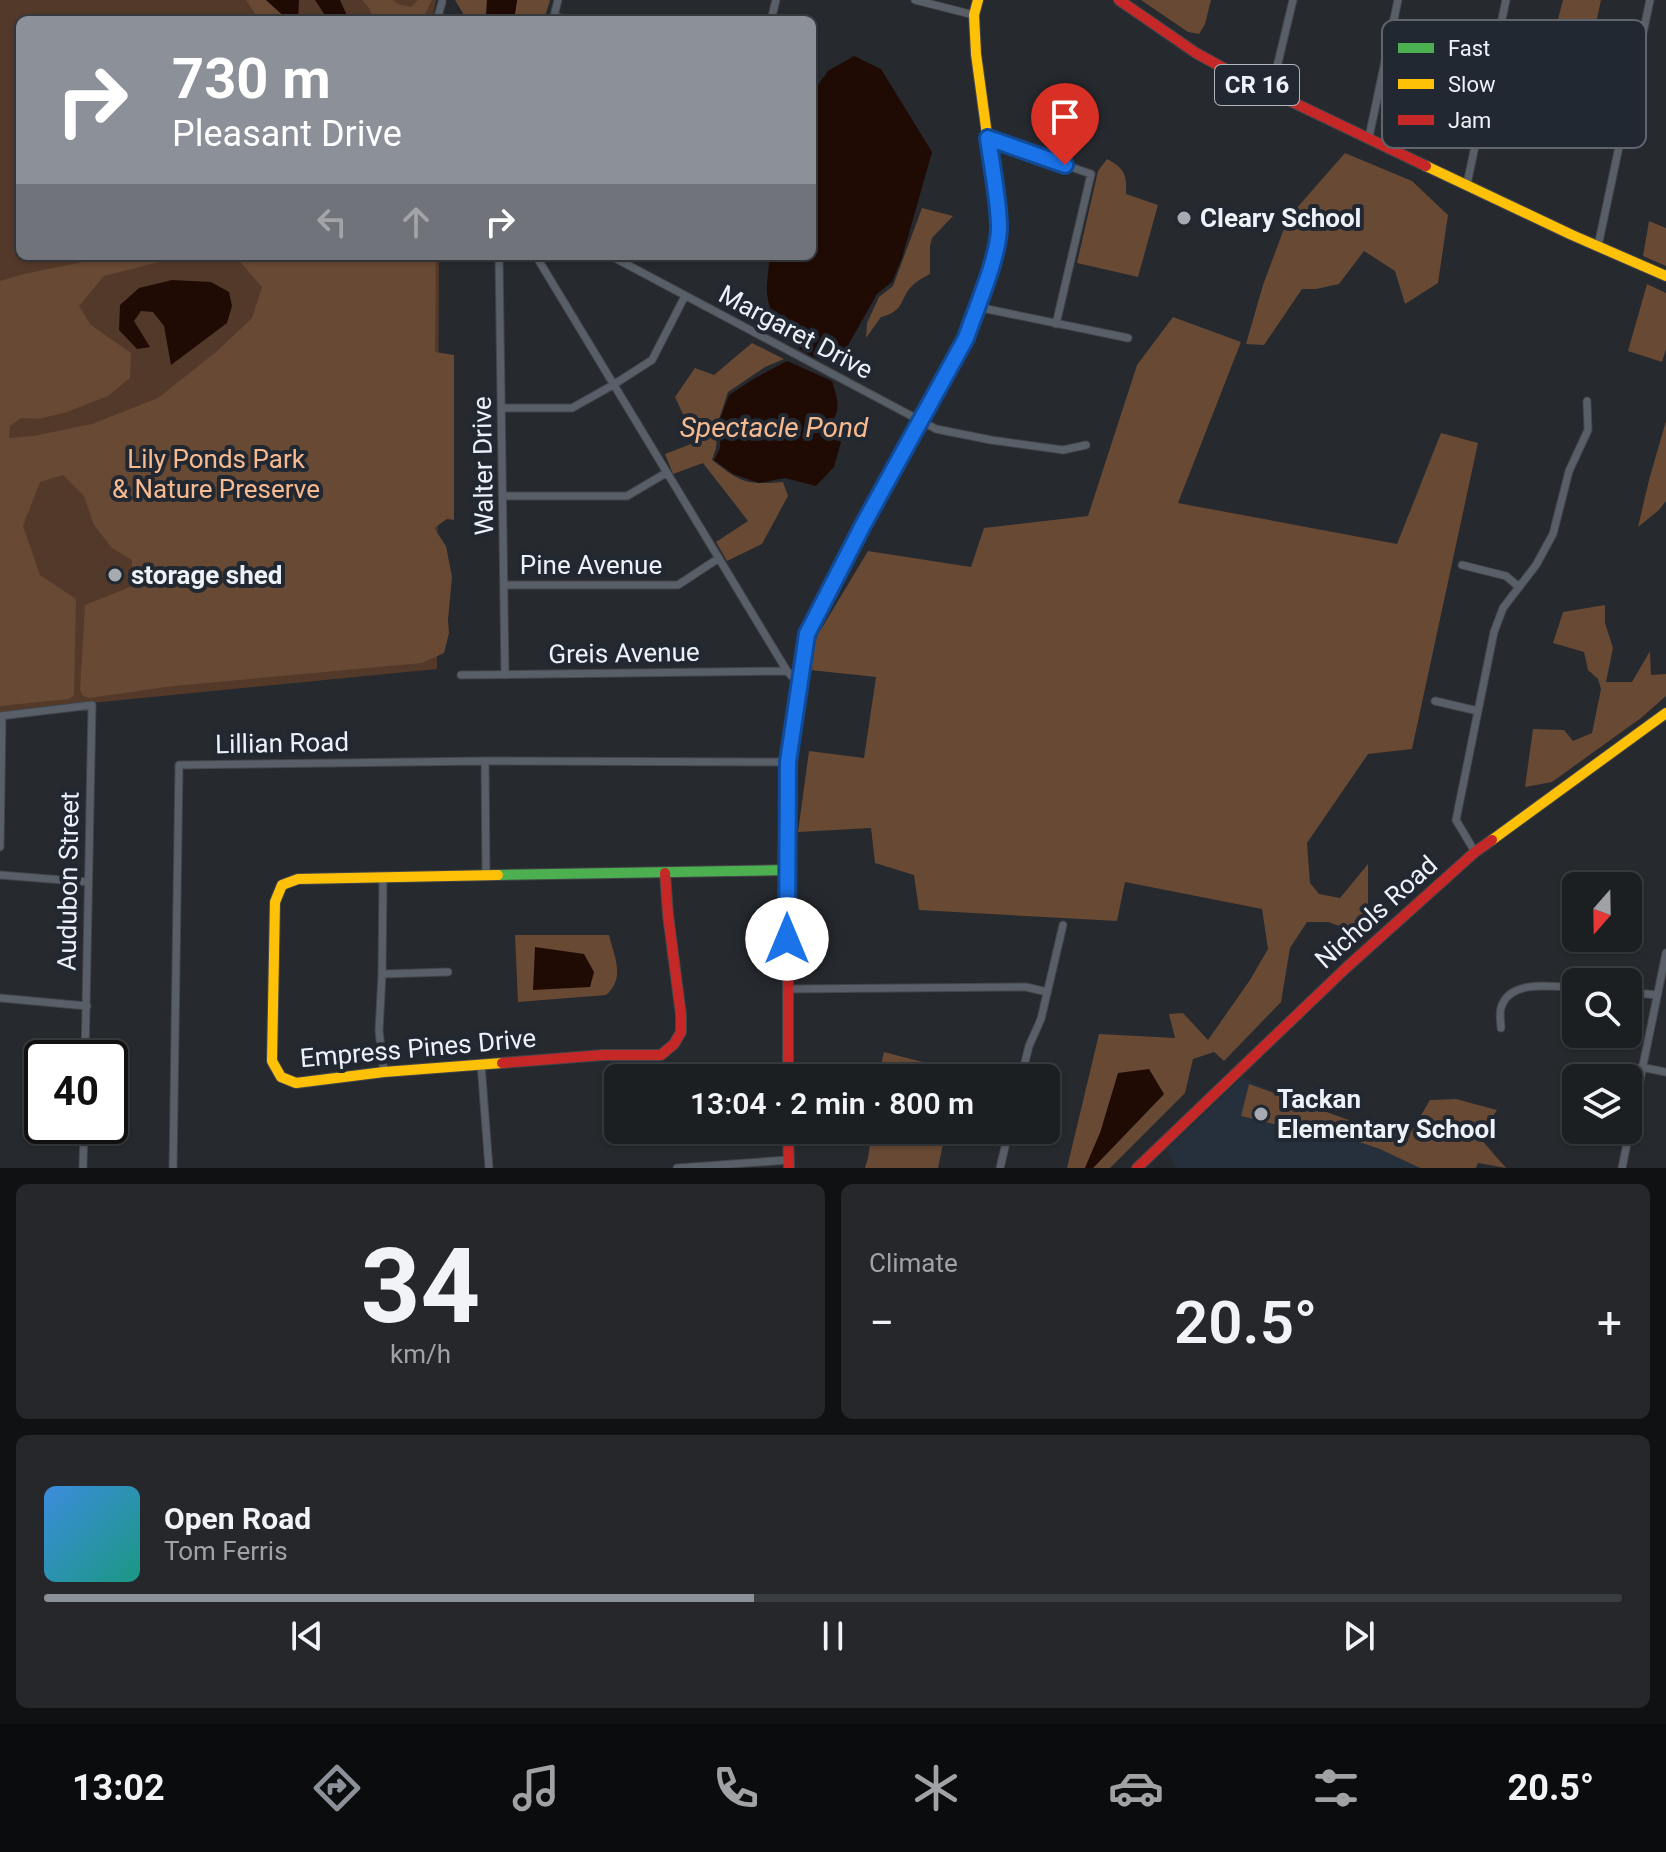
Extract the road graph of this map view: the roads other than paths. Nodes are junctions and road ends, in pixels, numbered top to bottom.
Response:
1 (915, 0) edge
2 (978, 0) edge
3 (1119, 0) edge
4 (1293, 0) edge
5 (1398, 0) edge
6 (1506, 0) edge
7 (1650, 0) edge
8 (974, 15) junction
9 (1394, 20) edge
10 (1502, 20) edge
11 (1646, 20) edge
12 (1382, 76) edge
13 (1271, 92) junction
14 (1369, 137) junction
15 (988, 138) junction
16 (1382, 143) edge
17 (1392, 148) edge
18 (1475, 148) edge
19 (1619, 148) edge
20 (1467, 184) junction
21 (1598, 246) junction
22 (499, 260) edge
23 (538, 260) edge
24 (618, 260) edge
25 (1666, 276) edge
26 (685, 296) junction
27 (977, 307) junction
28 (1056, 324) junction
29 (1128, 338) dead end
30 (613, 385) junction
31 (1587, 401) dead end
32 (502, 408) junction
33 (920, 421) junction
34 (1086, 445) dead end
35 (666, 473) junction
36 (503, 496) junction
37 (719, 558) junction
38 (1462, 565) dead end
39 (504, 585) junction
40 (1519, 587) junction
41 (787, 671) junction
42 (461, 675) dead end
43 (505, 675) junction
44 (800, 685) junction
45 (1435, 701) dead end
46 (1478, 711) junction
47 (1666, 713) edge
48 (1, 716) edge
49 (485, 761) junction
50 (788, 762) junction
51 (0, 847) edge
52 (1475, 852) junction
53 (787, 870) junction
54 (665, 873) junction
55 (0, 875) edge
56 (486, 875) junction
57 (383, 878) junction
58 (88, 882) junction
59 (1063, 925) dead end
60 (1666, 953) edge
61 (448, 972) dead end
62 (382, 974) junction
63 (1562, 987) edge
64 (787, 989) junction
65 (1047, 992) junction
66 (1642, 993) edge
67 (1657, 995) junction
68 (0, 998) edge
69 (87, 1006) junction
70 (1501, 1028) dead end
71 (86, 1040) edge
72 (481, 1064) junction
73 (788, 1064) edge
74 (1024, 1064) edge
75 (1642, 1064) edge
76 (1642, 1067) edge
77 (384, 1072) junction
78 (1666, 1072) edge
79 (84, 1144) edge
80 (1006, 1144) edge
81 (1627, 1144) edge
82 (788, 1164) edge
83 (83, 1168) edge
84 (173, 1168) edge
85 (489, 1168) edge
86 (677, 1168) edge
87 (1000, 1168) edge
88 (1137, 1168) edge
89 (1622, 1168) edge

1 - 8 street
2 - 8 street
3 - 13 street, CR 16
4 - 13 street
5 - 9 street
6 - 10 street
7 - 11 street
8 - 15 street
12 - 14 street
13 - 14 street, CR 16
14 - 16 street, CR 16
15 - 27 street
15 - 28 street
17 - 20 street, CR 16
18 - 20 street
19 - 21 street
20 - 21 street, CR 16
21 - 25 street, CR 16
22 - 32 street, Walter Drive
23 - 30 street
24 - 26 street, Margaret Drive
26 - 30 street
26 - 33 street, Margaret Drive
27 - 28 street
27 - 33 street
28 - 29 street
30 - 32 street
30 - 35 street
31 - 40 street
32 - 36 street, Walter Drive
33 - 34 street, Margaret Drive
33 - 44 street
35 - 36 street
35 - 37 street
36 - 39 street, Walter Drive
37 - 39 street, Pine Avenue
37 - 41 street
38 - 40 street
39 - 43 street, Walter Drive
40 - 46 street
41 - 43 street, Greis Avenue
41 - 44 street
42 - 43 street, Greis Avenue
44 - 50 street
45 - 46 street
46 - 52 street
47 - 52 street, Nichols Road
48 - 51 street
48 - 58 street, Audubon Street
49 - 50 street, Lillian Road
49 - 56 street
49 - 84 street, Lillian Road
50 - 53 street
52 - 88 street, Nichols Road
53 - 54 street, Empress Pines Drive
53 - 64 street
54 - 56 street, Empress Pines Drive
54 - 72 street, Empress Pines Drive
55 - 58 street
56 - 57 street, Empress Pines Drive
57 - 62 street
57 - 77 street, Empress Pines Drive
58 - 69 street, Audubon Street
59 - 65 street
60 - 67 street
61 - 62 street
62 - 77 street
63 - 70 street
64 - 65 street
64 - 73 street
65 - 74 street
66 - 67 street
67 - 75 street
68 - 69 street
69 - 71 street, Audubon Street
72 - 77 street, Empress Pines Drive
72 - 85 street
76 - 78 street
79 - 83 street
80 - 87 street
81 - 89 street
82 - 86 street

